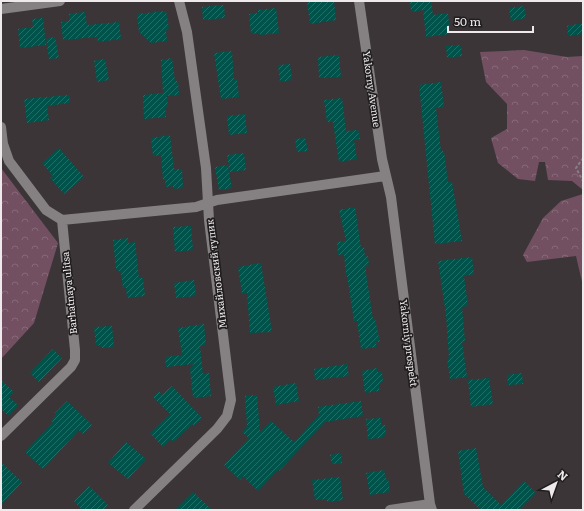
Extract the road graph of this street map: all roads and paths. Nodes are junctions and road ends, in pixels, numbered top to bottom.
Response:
1 (60, 1) edge
2 (179, 1) edge
3 (359, 1) edge
4 (1, 9) edge
5 (1, 127) edge
6 (2, 144) edge
7 (583, 158) edge
8 (386, 176) junction
9 (583, 181) edge
10 (208, 203) junction
11 (62, 220) junction
12 (1, 436) edge
13 (431, 507) edge
14 (134, 510) edge
15 (390, 510) edge

1 - 4 street
2 - 10 street, Михайловский тупик
3 - 8 street, Yakorny Avenue
5 - 6 street
6 - 11 street
7 - 9 path
8 - 10 street
8 - 13 street, Yakorniy prospekt
10 - 11 street
10 - 14 street, Михайловский тупик
11 - 12 street, Barhatnaya ulitsa
13 - 15 street

